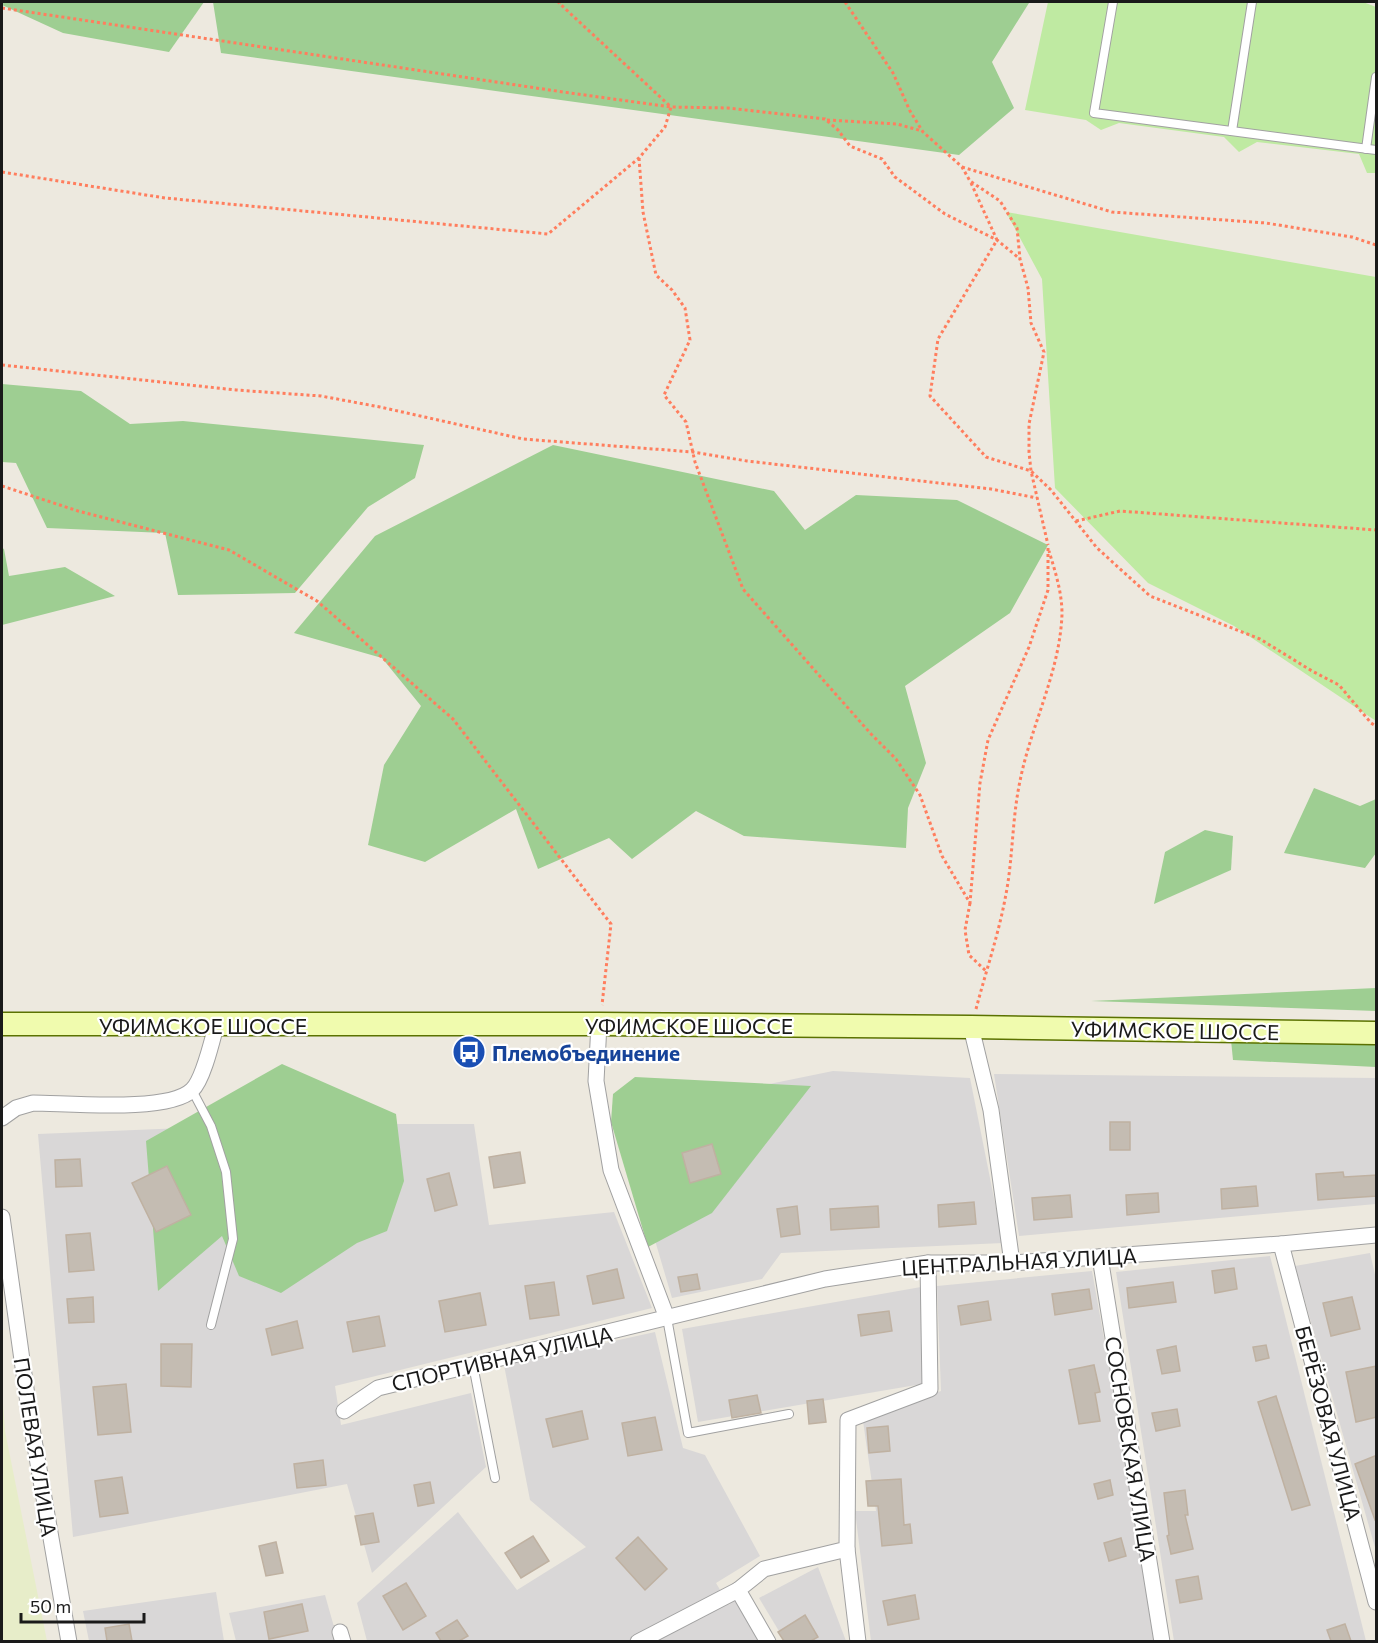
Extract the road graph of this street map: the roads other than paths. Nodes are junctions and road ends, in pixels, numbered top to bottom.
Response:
1 (1113, 2) edge
2 (1252, 2) edge
3 (1377, 77) edge
4 (1232, 131) junction
5 (1366, 149) junction
6 (1377, 150) edge
7 (2, 1024) edge
8 (598, 1024) junction
9 (216, 1026) junction
10 (971, 1027) junction
11 (1377, 1033) edge
12 (192, 1090) junction
13 (2, 1118) edge
14 (2, 1217) edge
15 (1376, 1237) edge
16 (1281, 1244) junction
17 (1100, 1257) junction
18 (928, 1263) junction
19 (1012, 1263) junction
20 (667, 1318) junction
21 (211, 1325) dead end
22 (473, 1365) junction
23 (344, 1412) dead end
24 (789, 1414) dead end
25 (495, 1478) dead end
26 (847, 1549) junction
27 (738, 1590) junction
28 (1377, 1602) edge
29 (69, 1641) edge
30 (638, 1641) edge
31 (768, 1641) edge
32 (858, 1641) edge
33 (1162, 1641) edge

1 - 4 lane
2 - 4 lane
3 - 5 lane
4 - 5 lane
5 - 6 lane
7 - 9 main road, УФИМСКОЕ ШОССЕ
8 - 9 main road, УФИМСКОЕ ШОССЕ
8 - 10 main road, УФИМСКОЕ ШОССЕ
8 - 20 street
9 - 12 street
10 - 11 main road, УФИМСКОЕ ШОССЕ
10 - 19 street
12 - 13 street
12 - 21 lane
14 - 29 street, ПОЛЕВАЯ УЛИЦА
15 - 16 street, ЦЕНТРАЛЬНАЯ УЛИЦА
16 - 17 street, ЦЕНТРАЛЬНАЯ УЛИЦА
16 - 28 street, БЕРЁЗОВАЯ УЛИЦА
17 - 19 street, ЦЕНТРАЛЬНАЯ УЛИЦА
17 - 33 street, СОСНОВСКАЯ УЛИЦА
18 - 19 street, ЦЕНТРАЛЬНАЯ УЛИЦА
18 - 20 street, ЦЕНТРАЛЬНАЯ УЛИЦА
18 - 26 street
20 - 22 street, СПОРТИВНАЯ УЛИЦА
20 - 24 lane
22 - 23 street, СПОРТИВНАЯ УЛИЦА
22 - 25 lane
26 - 27 street
26 - 32 street
27 - 30 street
27 - 31 street

